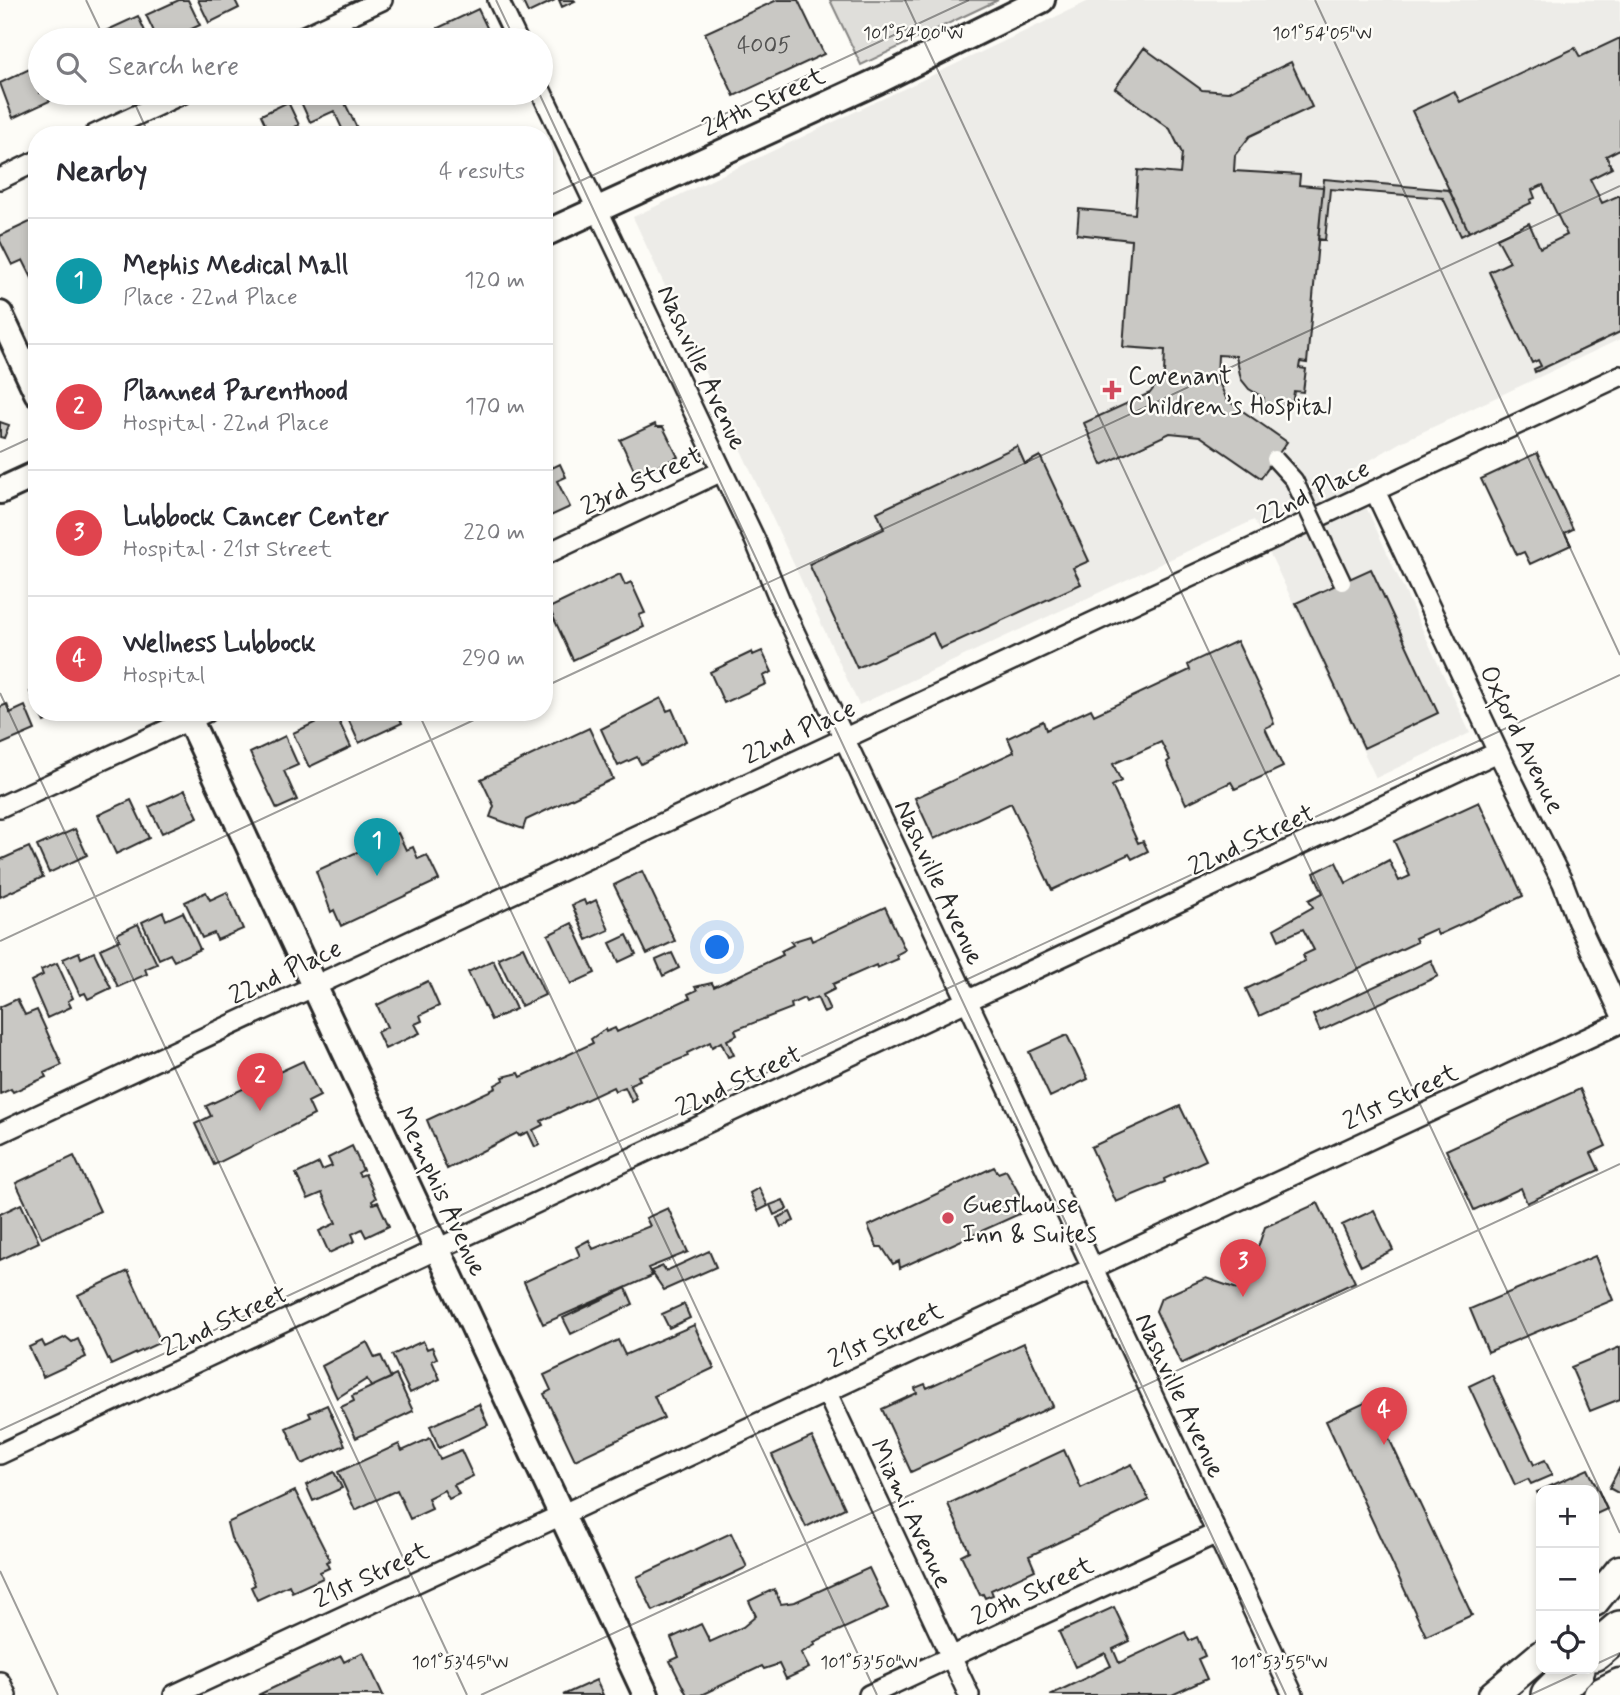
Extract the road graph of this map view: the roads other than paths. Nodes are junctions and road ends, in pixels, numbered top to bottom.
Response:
1 (382, 0) edge
2 (498, 0) edge
3 (1042, 0) edge
4 (322, 28) edge
5 (511, 28) edge
6 (158, 105) edge
7 (548, 105) edge
8 (113, 126) edge
9 (28, 166) edge
10 (0, 179) edge
11 (598, 208) junction
12 (553, 230) edge
13 (0, 314) edge
14 (28, 374) edge
15 (1620, 376) edge
16 (1275, 459) dead end
17 (722, 471) junction
18 (28, 478) edge
19 (0, 491) edge
20 (1375, 491) junction
21 (553, 551) edge
22 (1342, 582) dead end
23 (181, 721) edge
24 (197, 721) edge
25 (844, 739) junction
26 (1498, 752) junction
27 (0, 807) edge
28 (314, 987) junction
29 (968, 1002) junction
30 (1620, 1012) edge
31 (1620, 1023) edge
32 (0, 1133) edge
33 (437, 1250) junction
34 (1092, 1266) junction
35 (826, 1391) junction
36 (0, 1454) edge
37 (561, 1514) junction
38 (1217, 1533) junction
39 (1620, 1570) edge
40 (1599, 1596) edge
41 (1620, 1630) edge
42 (1599, 1647) edge
43 (950, 1657) junction
44 (1536, 1659) edge
45 (1571, 1674) edge
46 (0, 1682) edge
47 (1620, 1685) edge
48 (6, 1695) edge
49 (174, 1695) edge
50 (646, 1695) edge
51 (869, 1695) edge
52 (969, 1695) edge
53 (1293, 1695) edge
54 (1493, 1695) edge
55 (1550, 1695) edge
56 (1600, 1695) edge

1 - 4 street
2 - 5 street
3 - 11 street, 24th Street
6 - 8 street
7 - 11 street, Nashville Avenue
9 - 10 street
11 - 12 street, 24th Street
11 - 17 street, Nashville Avenue
13 - 14 street
15 - 20 street, 22nd Place
16 - 22 street, bridge
17 - 21 street, 23rd Street
17 - 25 street, Nashville Avenue
18 - 19 street
20 - 25 street, 22nd Place
20 - 26 street, Oxford Avenue
23 - 27 street
24 - 28 street, Memphis Avenue
25 - 28 street, 22nd Place
25 - 29 street, Nashville Avenue
26 - 29 street, 22nd Street
26 - 30 street, Oxford Avenue
28 - 32 street, 22nd Place
28 - 33 street, Memphis Avenue
29 - 33 street, 22nd Street
29 - 34 street, Nashville Avenue
31 - 34 street, 21st Street
33 - 36 street, 22nd Street
33 - 37 street, Memphis Avenue
34 - 35 street, 21st Street
34 - 38 street, Nashville Avenue
35 - 37 street, 21st Street
35 - 43 street, Miami Avenue
37 - 49 street, 21st Street
37 - 50 street, Memphis Avenue
38 - 43 street, 20th Street
38 - 53 street, Nashville Avenue
39 - 40 main road
41 - 42 highway
43 - 51 street, 20th Street
43 - 52 street, Miami Avenue
44 - 54 main road
45 - 55 highway
46 - 48 street
47 - 56 main road

